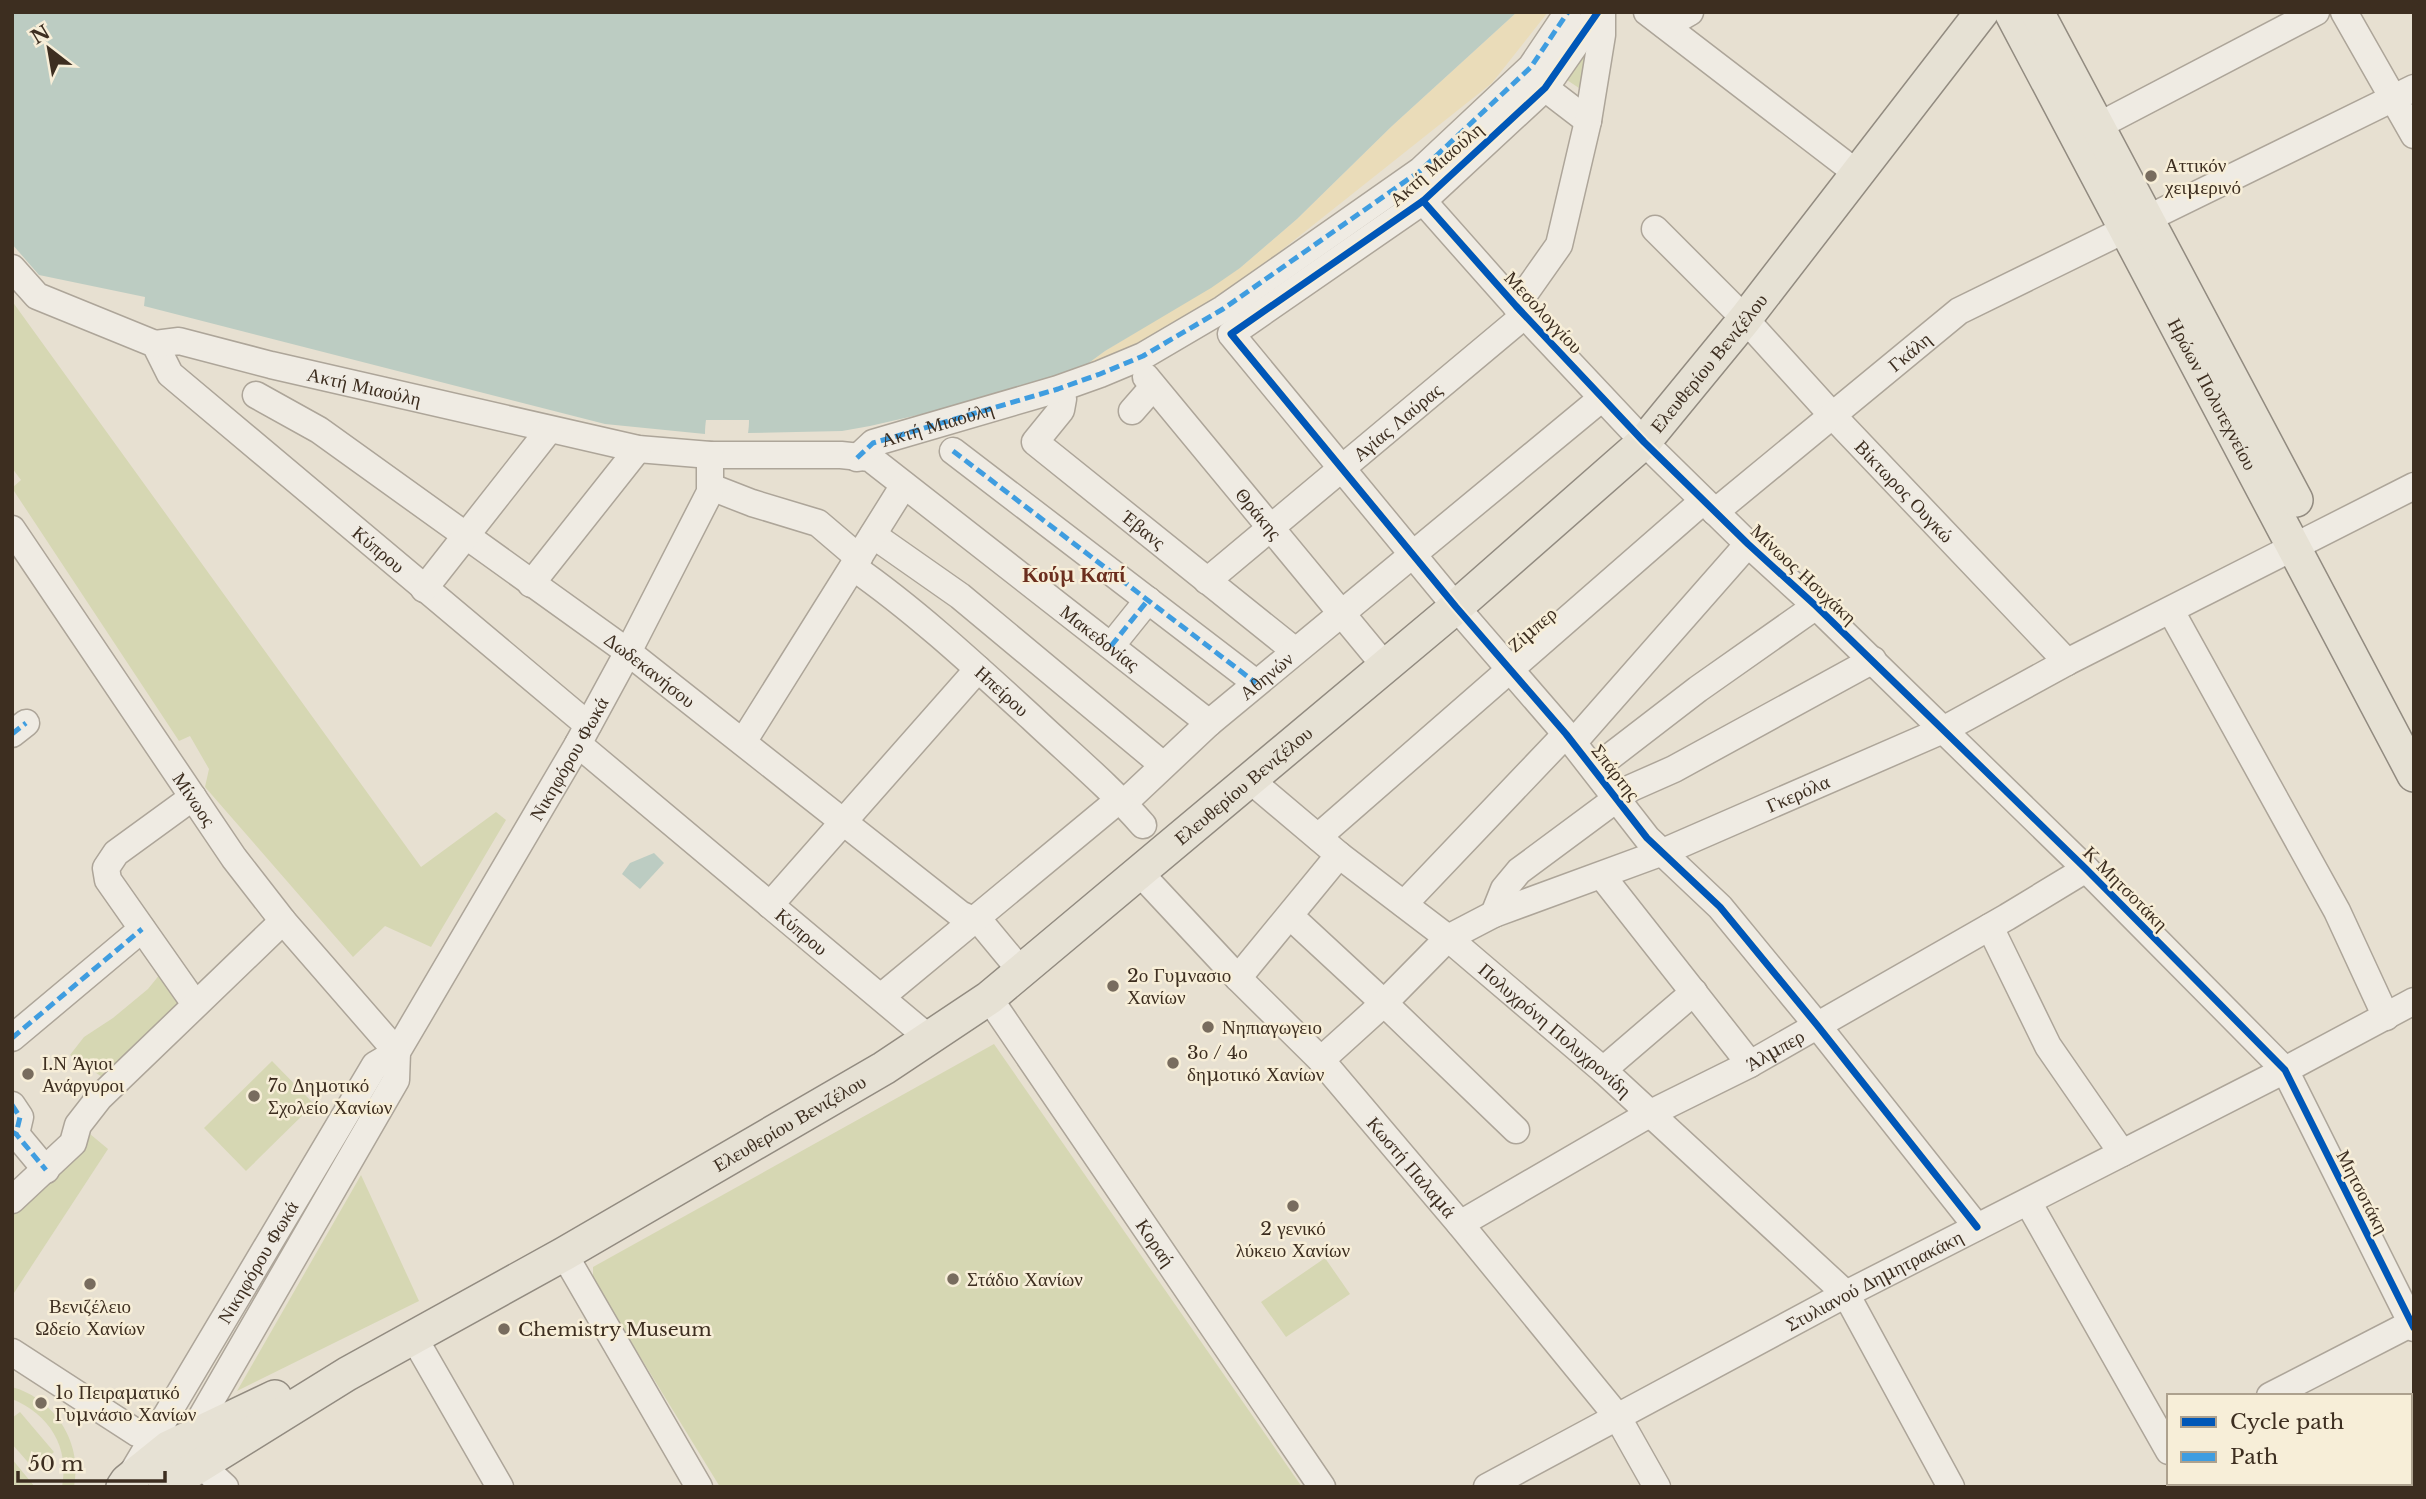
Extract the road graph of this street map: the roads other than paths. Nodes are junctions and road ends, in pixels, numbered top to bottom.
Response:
1 (1569, 12) edge
2 (1600, 12) edge
3 (1690, 12) edge
4 (1982, 12) edge
5 (2011, 12) edge
6 (2037, 12) edge
7 (2316, 12) edge
8 (2344, 12) edge
9 (1656, 19) edge
10 (1545, 88) junction
11 (2404, 93) edge
12 (1588, 121) junction
13 (2098, 126) junction
14 (2414, 135) edge
15 (1858, 174) junction
16 (1423, 201) junction
17 (2137, 224) junction
18 (1655, 229) dead end
19 (12, 268) edge
20 (1520, 311) junction
21 (1745, 319) junction
22 (1231, 334) joint
23 (155, 344) junction
24 (271, 365) junction
25 (256, 396) junction
26 (1602, 398) junction
27 (1063, 399) dead end
28 (1132, 411) dead end
29 (1833, 416) junction
30 (550, 430) junction
31 (237, 431) junction
32 (1644, 442) junction
33 (638, 449) junction
34 (953, 451) dead end
35 (710, 455) junction
36 (857, 458) junction
37 (1341, 467) junction
38 (904, 485) junction
39 (2414, 486) edge
40 (711, 487) junction
41 (1709, 506) junction
42 (1270, 527) junction
43 (12, 529) edge
44 (873, 535) junction
45 (465, 537) junction
46 (2305, 542) junction
47 (1748, 544) junction
48 (1412, 553) junction
49 (856, 562) junction
50 (1207, 581) junction
51 (531, 584) junction
52 (424, 589) junction
53 (1148, 600) junction
54 (1816, 606) junction
55 (1456, 607) junction
56 (2171, 611) junction
57 (1341, 612) junction
58 (1111, 646) junction
59 (1294, 650) junction
60 (628, 652) junction
61 (1872, 660) junction
62 (2067, 663) junction
63 (1385, 666) junction
64 (978, 669) junction
65 (1508, 670) junction
66 (1256, 683) junction
67 (1209, 723) junction
68 (2414, 725) edge
69 (1943, 730) junction
70 (583, 735) junction
71 (1570, 738) junction
72 (743, 742) junction
73 (1163, 765) junction
74 (1594, 769) junction
75 (2414, 775) edge
76 (1250, 779) junction
77 (193, 797) junction
78 (1618, 797) junction
79 (1122, 801) junction
80 (845, 821) junction
81 (1143, 825) dead end
82 (1318, 837) junction
83 (1663, 852) junction
84 (1339, 855) junction
85 (2086, 869) junction
86 (1139, 872) junction
87 (1602, 876) junction
88 (1404, 904) junction
89 (770, 905) junction
90 (1493, 914) junction
91 (1290, 916) junction
92 (974, 920) junction
93 (283, 921) junction
94 (1990, 927) junction
95 (142, 929) junction
96 (1448, 938) junction
97 (1021, 971) junction
98 (1238, 978) junction
99 (1694, 992) junction
100 (881, 997) junction
101 (989, 998) junction
102 (2414, 1002) edge
103 (1384, 1003) junction
104 (195, 1004) junction
105 (2386, 1017) junction
106 (1817, 1025) junction
107 (12, 1038) edge
108 (930, 1039) junction
109 (397, 1052) junction
110 (1321, 1060) junction
111 (1750, 1064) junction
112 (1603, 1070) junction
113 (2285, 1070) junction
114 (12, 1105) edge
115 (1651, 1113) junction
116 (1516, 1130) dead end
117 (14, 1133) edge
118 (2122, 1153) junction
119 (46, 1170) junction
120 (12, 1200) edge
121 (2028, 1202) junction
122 (1460, 1224) junction
123 (1977, 1227) junction
124 (564, 1254) junction
125 (1846, 1294) junction
126 (2413, 1324) edge
127 (413, 1336) junction
128 (12, 1352) edge
129 (181, 1390) junction
130 (2274, 1394) edge
131 (1617, 1416) junction
132 (152, 1439) junction
133 (2167, 1447) edge
134 (206, 1462) edge
135 (125, 1484) edge
136 (159, 1487) edge
137 (165, 1487) edge
138 (500, 1487) edge
139 (699, 1487) edge
140 (1322, 1487) edge
141 (1487, 1487) edge
142 (1657, 1487) edge
143 (1951, 1487) edge

1 - 36 street, Ακτή Μιαούλη
2 - 10 street, Ακτή Μιαούλη
2 - 12 street, Αγίας Λαύρας
3 - 9 street
4 - 15 main road, Ελευθερίου Βενιζέλου
5 - 17 main road, Ηρώων Πολυτεχνείου
6 - 13 main road
7 - 13 street
8 - 11 street
9 - 15 street
10 - 12 street
10 - 16 street, Ακτή Μιαούλη
11 - 14 street
11 - 17 street, Γκάλη
12 - 20 street, Αγίας Λαύρας
13 - 17 main road
15 - 21 main road, Ελευθερίου Βενιζέλου
16 - 20 street, Μεσολογγίου
16 - 22 street, Ακτή Μιαούλη
17 - 29 street, Γκάλη
17 - 46 main road, Ηρώων Πολυτεχνείου
18 - 21 street, Βίκτωρος Ουγκώ
19 - 23 street
20 - 26 street, Μεσολογγίου
20 - 37 street, Αγίας Λαύρας
21 - 29 street, Βίκτωρος Ουγκώ
21 - 32 main road, Ελευθερίου Βενιζέλου
22 - 37 street, Σπάρτης
23 - 24 street, Ακτή Μιαούλη
23 - 31 street, Κύπρου
24 - 25 street
24 - 30 street, Ακτή Μιαούλη
25 - 31 street
25 - 45 street, Δωδεκανήσου
26 - 32 street, Μεσολογγίου
26 - 48 street, Αθηνών
27 - 50 street, Έβανς
28 - 42 street, Θράκης
29 - 41 street, Γκάλη
29 - 62 street, Βίκτωρος Ουγκώ
30 - 33 street, Ακτή Μιαούλη
30 - 45 street
31 - 52 street, Κύπρου
32 - 41 street, Μίνωος Ησυχάκη
32 - 55 main road, Ελευθερίου Βενιζέλου
33 - 35 street, Ακτή Μιαούλη
33 - 51 street
34 - 53 street
35 - 36 street, Ακτή Μιαούλη
35 - 40 street, Νικηφόρου Φωκά
36 - 38 street, Μακεδονίας
37 - 42 street, Αγίας Λαύρας
37 - 48 street, Σπάρτης
38 - 44 street
38 - 58 street, Μακεδονίας
39 - 46 street, Γκερόλα
40 - 49 street, Ηπείρου
40 - 60 street, Νικηφόρου Φωκά
41 - 47 street, Μίνωος Ησυχάκη
41 - 65 street, Ζίμπερ
42 - 50 street, Αγίας Λαύρας
42 - 57 street, Θράκης
43 - 77 street, Μίνωος
44 - 49 street
44 - 73 street
45 - 51 street, Δωδεκανήσου
45 - 52 street
46 - 56 street, Γκερόλα
46 - 68 main road
46 - 75 main road, Ηρώων Πολυτεχνείου
47 - 54 street, Μίνωος Ησυχάκη
47 - 71 street
48 - 55 street, Σπάρτης
48 - 57 street, Αθηνών
49 - 64 street, Ηπείρου
49 - 72 street
50 - 59 street, Έβανς
51 - 60 street, Δωδεκανήσου
52 - 70 street, Κύπρου
53 - 58 street
53 - 66 street
54 - 61 street, Μίνωος Ησυχάκη
54 - 74 street
55 - 63 main road, Ελευθερίου Βενιζέλου
55 - 65 street, Σπάρτης
56 - 62 street, Γκερόλα
56 - 105 street
57 - 59 street, Αθηνών
57 - 63 street, Θράκης
58 - 67 street, Μακεδονίας
59 - 66 street, Αθηνών
60 - 70 street, Νικηφόρου Φωκά
60 - 72 street, Δωδεκανήσου
61 - 69 street, Μίνωος Ησυχάκη
61 - 78 street
62 - 69 street, Γκερόλα
63 - 76 main road, Ελευθερίου Βενιζέλου
64 - 79 street, Ηπείρου
64 - 80 street
65 - 71 street, Σπάρτης
65 - 82 street, Ζίμπερ
66 - 67 street, Αθηνών
67 - 73 street, Αθηνών
69 - 83 street, Γκερόλα
69 - 85 street, Κ Μητσοτάκη
70 - 89 street, Κύπρου
70 - 109 street, Νικηφόρου Φωκά
71 - 74 street, Σπάρτης
71 - 88 street
72 - 80 street, Δωδεκανήσου
73 - 79 street, Αθηνών
74 - 78 street, Σπάρτης
76 - 82 street, Πολυχρόνη Πολυχρονίδη
76 - 86 main road, Ελευθερίου Βενιζέλου
77 - 93 street, Μίνωος
77 - 95 street
78 - 83 street, Σπάρτης
78 - 90 street
79 - 81 street, Ηπείρου
79 - 92 street, Αθηνών
80 - 89 street
80 - 92 street, Δωδεκανήσου
82 - 84 street, Πολυχρόνη Πολυχρονίδη
83 - 87 street, Γκερόλα
83 - 106 street, Σπάρτης
84 - 88 street, Πολυχρόνη Πολυχρονίδη
84 - 91 street
85 - 94 street, Άλμπερ
85 - 113 street, Κ Μητσοτάκη
86 - 97 main road, Ελευθερίου Βενιζέλου
86 - 98 street, Κωστή Παλαμά
87 - 90 street, Γκερόλα
87 - 99 street
88 - 96 street, Πολυχρόνη Πολυχρονίδη
89 - 100 street, Κύπρου
90 - 96 street, Γκερόλα
91 - 98 street
91 - 103 street
92 - 97 street, Δωδεκανήσου
92 - 100 street, Αθηνών
93 - 104 street
93 - 109 street, Μίνωος
94 - 106 street, Άλμπερ
94 - 118 street
95 - 104 street
95 - 107 street
96 - 103 street, Γκερόλα
96 - 112 street, Πολυχρόνη Πολυχρονίδη
97 - 101 main road, Ελευθερίου Βενιζέλου
98 - 110 street, Κωστή Παλαμά
99 - 111 street
99 - 112 street
100 - 108 street, Κύπρου
101 - 108 main road, Ελευθερίου Βενιζέλου
101 - 140 street, Κοραή
102 - 105 street, Στυλιανού Δημητρακάκη
103 - 110 street, Γκερόλα
103 - 116 street
104 - 119 street
105 - 113 street, Στυλιανού Δημητρακάκη
106 - 111 street, Άλμπερ
106 - 123 street, Σπάρτης
108 - 124 main road, Ελευθερίου Βενιζέλου
109 - 129 street, Νικηφόρου Φωκά
109 - 134 street, Νικηφόρου Φωκά
110 - 122 street, Κωστή Παλαμά
111 - 115 street, Άλμπερ
112 - 115 street, Πολυχρόνη Πολυχρονίδη
113 - 118 street, Στυλιανού Δημητρακάκη
113 - 126 street, Μητσοτάκη
114 - 117 street
115 - 122 street, Άλμπερ
115 - 125 street, Πολυχρόνη Πολυχρονίδη
117 - 119 street
118 - 121 street, Στυλιανού Δημητρακάκη
119 - 120 street
121 - 123 street, Στυλιανού Δημητρακάκη
121 - 133 street
122 - 131 street, Κωστή Παλαμά
123 - 125 street, Στυλιανού Δημητρακάκη
124 - 127 main road, Ελευθερίου Βενιζέλου
124 - 139 street
125 - 131 street, Στυλιανού Δημητρακάκη
125 - 143 street, Πολυχρόνη Πολυχρονίδη
126 - 130 street
127 - 134 main road, Ελευθερίου Βενιζέλου
127 - 138 street
128 - 132 street
129 - 132 street, Νικηφόρου Φωκά
129 - 134 street
131 - 141 street, Στυλιανού Δημητρακάκη
131 - 142 street, Κωστή Παλαμά
132 - 134 street
132 - 135 street, Νικηφόρου Φωκά
134 - 135 main road, Ελευθερίου Βενιζέλου
134 - 136 street, Νικηφόρου Φωκά
134 - 137 main road, Ελευθερίου Βενιζέλου

